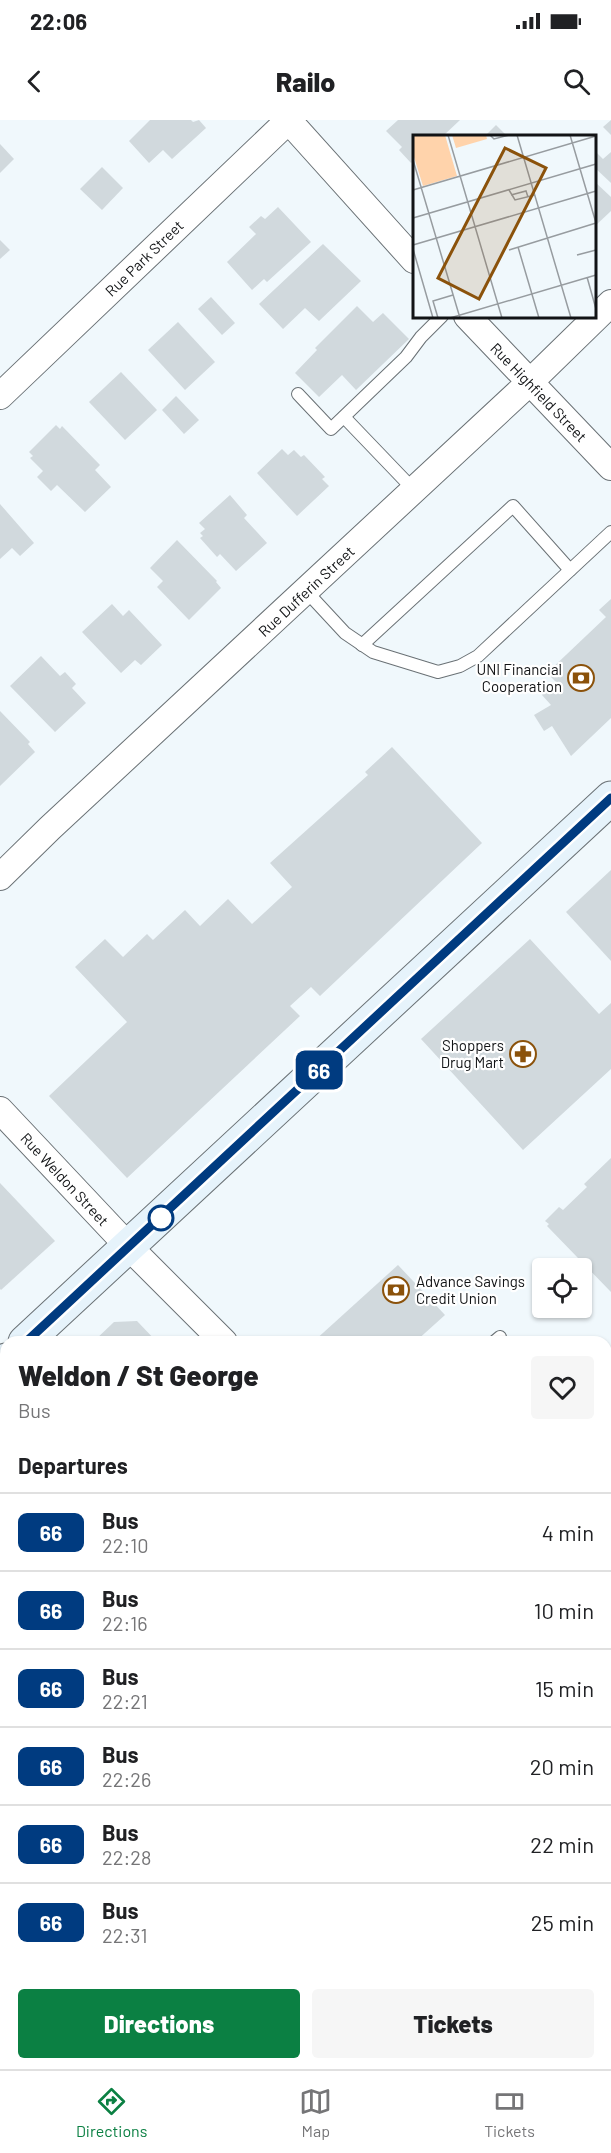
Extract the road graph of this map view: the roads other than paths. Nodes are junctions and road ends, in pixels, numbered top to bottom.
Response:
1 (288, 120) edge
2 (413, 259) edge
3 (611, 303) edge
4 (440, 318) edge
5 (469, 318) edge
6 (596, 318) edge
7 (596, 318) edge
8 (529, 383) junction
9 (298, 393) dead end
10 (0, 396) edge
11 (344, 417) junction
12 (611, 467) edge
13 (414, 490) junction
14 (611, 532) edge
15 (570, 570) junction
16 (306, 591) junction
17 (362, 645) junction
18 (611, 798) edge
19 (0, 878) edge
20 (0, 1110) edge
21 (129, 1248) junction
22 (33, 1336) edge
23 (218, 1336) edge

1 - 2 street
1 - 10 street, Rue Park Street
3 - 7 street, Rue Dufferin Street
4 - 11 lane
5 - 8 street, Rue Highfield Street
6 - 8 street, Rue Dufferin Street
8 - 12 street, Rue Highfield Street
8 - 13 street, Rue Dufferin Street
9 - 11 lane
11 - 13 lane
13 - 16 street, Rue Dufferin Street
14 - 15 lane
15 - 17 lane
15 - 17 lane
16 - 17 lane
16 - 19 street, Rue Dufferin Street
18 - 21 main road
20 - 21 street, Rue Weldon Street
21 - 22 main road
21 - 23 street, Rue Weldon Street

